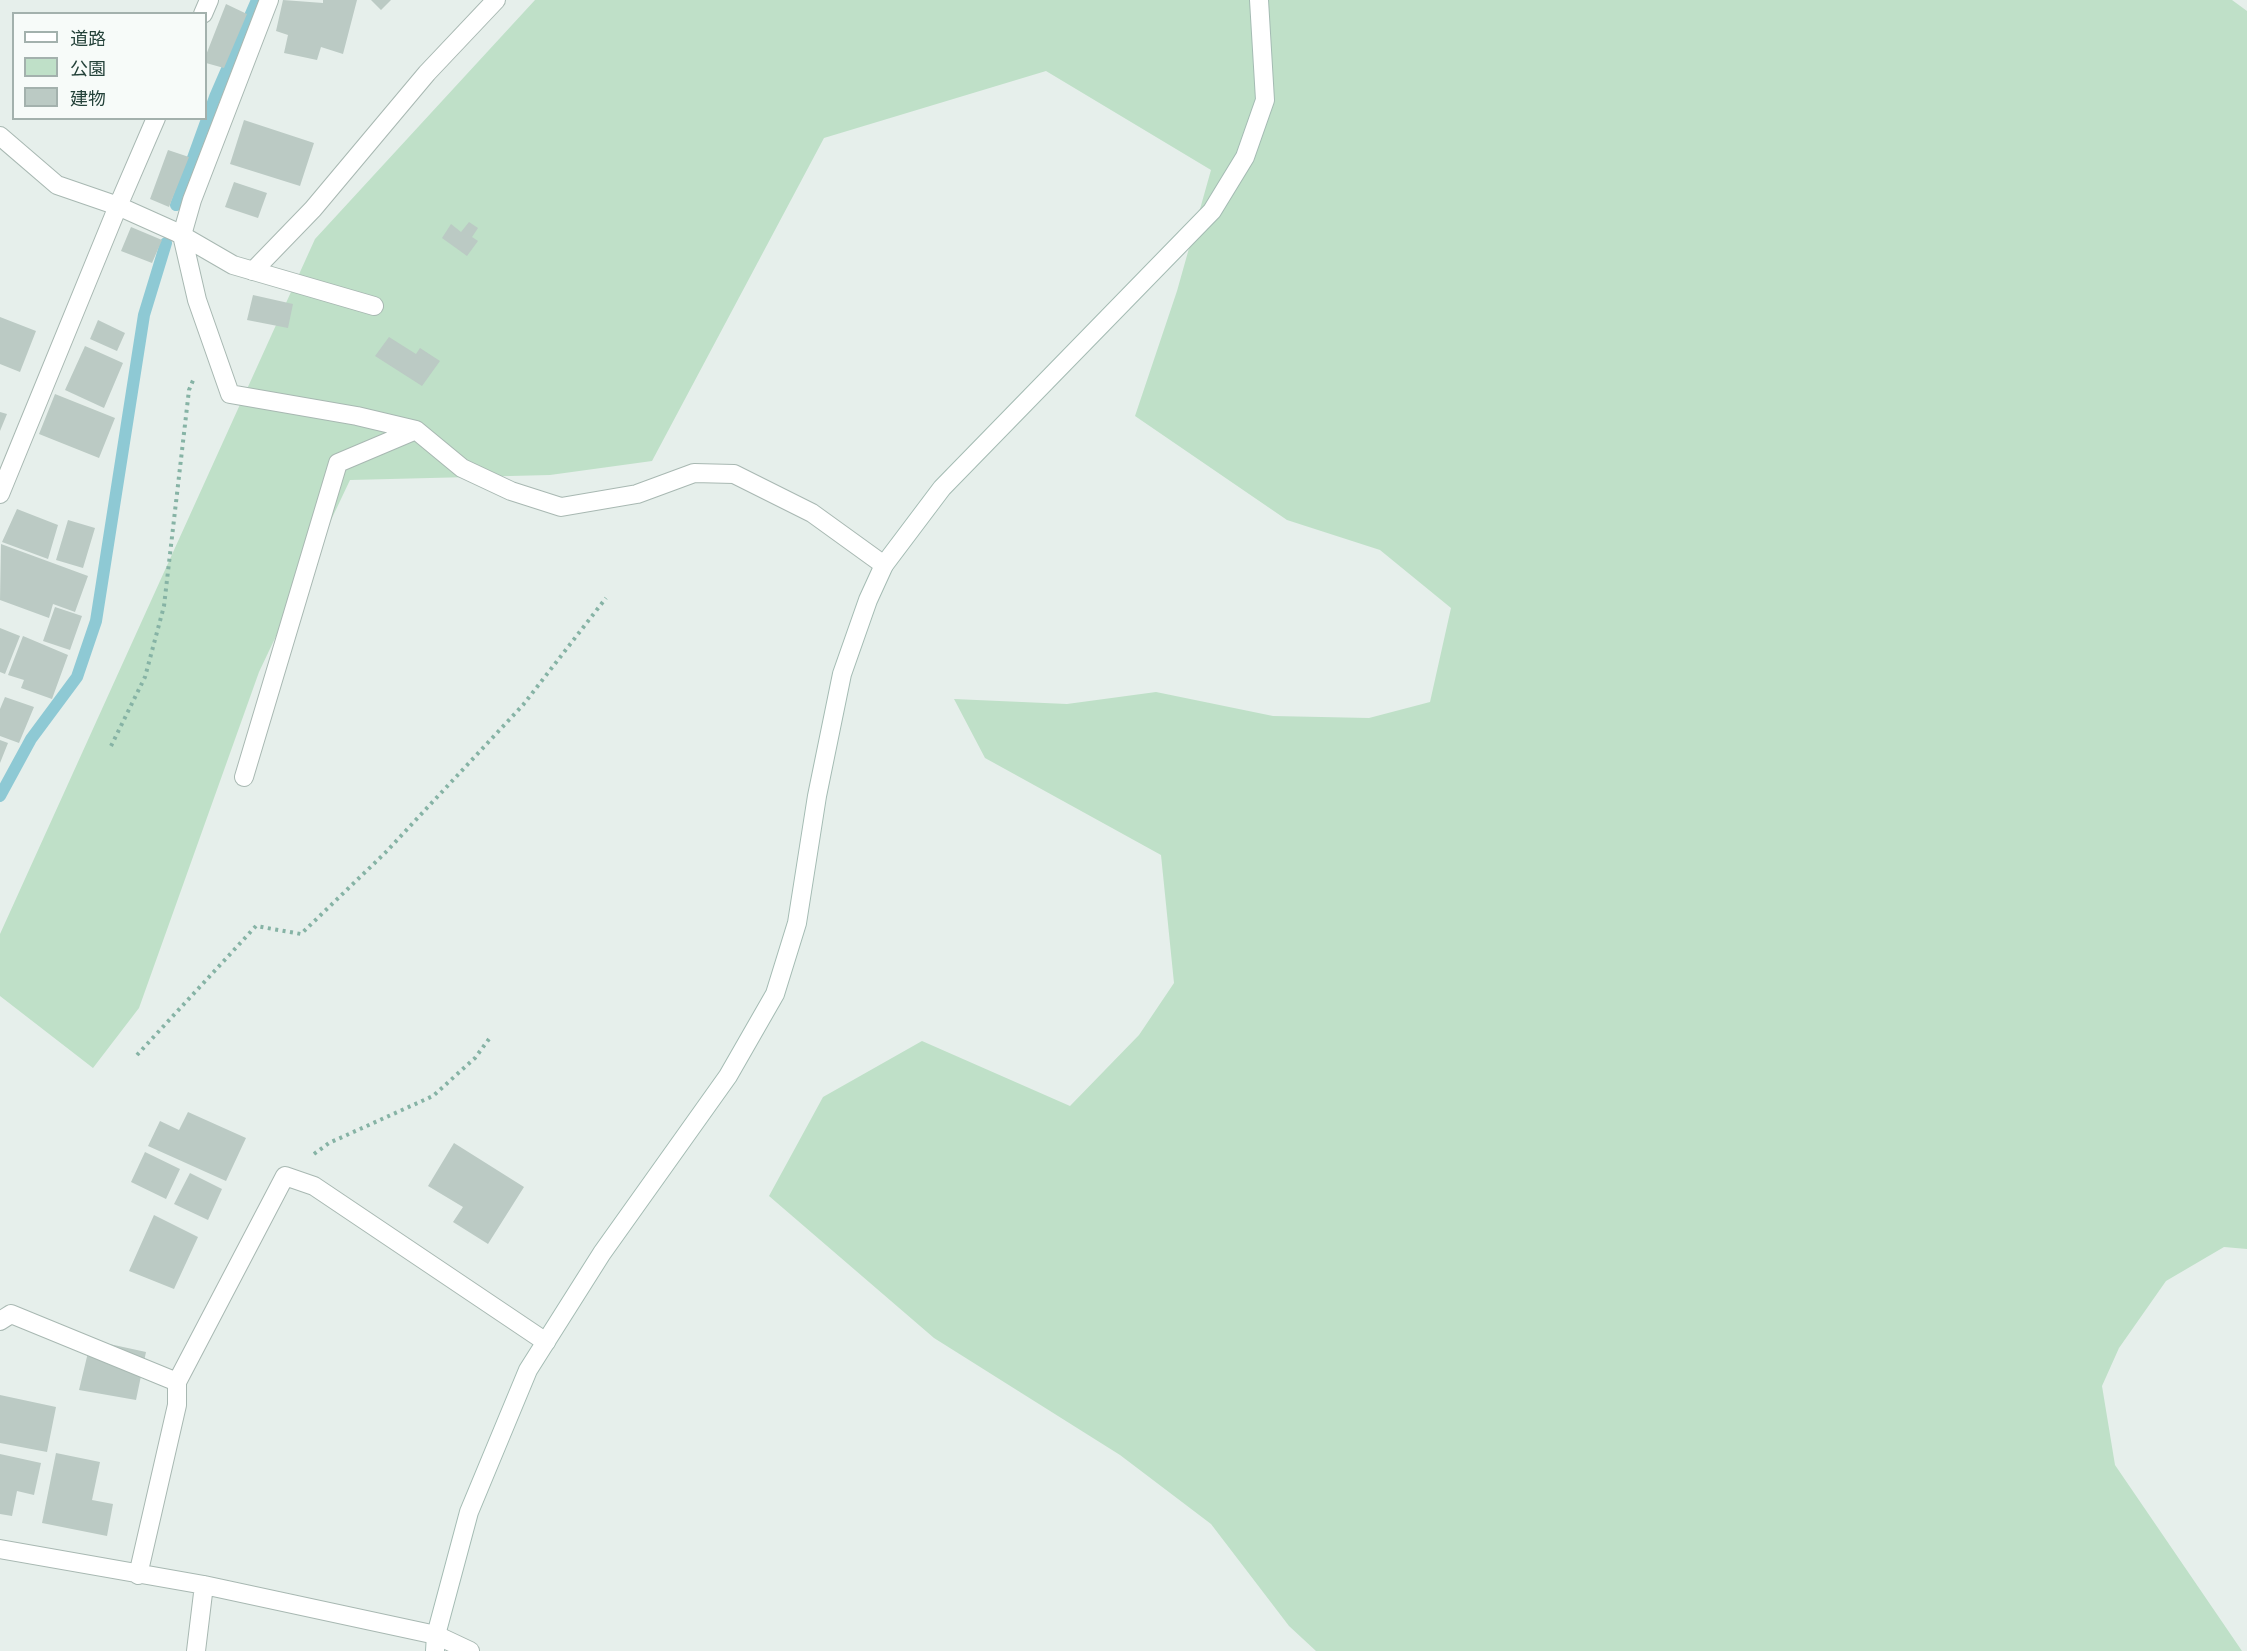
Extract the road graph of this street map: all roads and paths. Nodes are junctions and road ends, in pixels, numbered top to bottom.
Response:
1 (269, 0) edge
2 (496, 0) edge
3 (1259, 0) edge
4 (155, 120) edge
5 (0, 136) edge
6 (117, 206) junction
7 (182, 235) junction
8 (253, 271) junction
9 (374, 306) dead end
10 (211, 338) junction
11 (416, 430) junction
12 (0, 494) edge
13 (884, 565) junction
14 (606, 598) dead end
15 (111, 746) dead end
16 (244, 777) dead end
17 (489, 1039) dead end
18 (137, 1055) dead end
19 (285, 1176) junction
20 (0, 1321) edge
21 (546, 1342) junction
22 (177, 1382) junction
23 (0, 1549) edge
24 (138, 1575) junction
25 (204, 1585) junction
26 (435, 1643) edge
27 (196, 1651) edge
28 (470, 1651) edge

1 - 7 street
2 - 8 street
3 - 13 street
4 - 6 street
5 - 6 street
6 - 7 street
6 - 12 street
7 - 8 street
7 - 10 street
8 - 9 street
10 - 11 street
10 - 15 path
11 - 13 street
11 - 16 street
13 - 21 street
14 - 18 path
17 - 19 path
19 - 21 street
19 - 22 street
20 - 22 street
21 - 26 street
22 - 24 street
23 - 24 street
24 - 25 street
25 - 26 street
25 - 27 street
26 - 28 street

